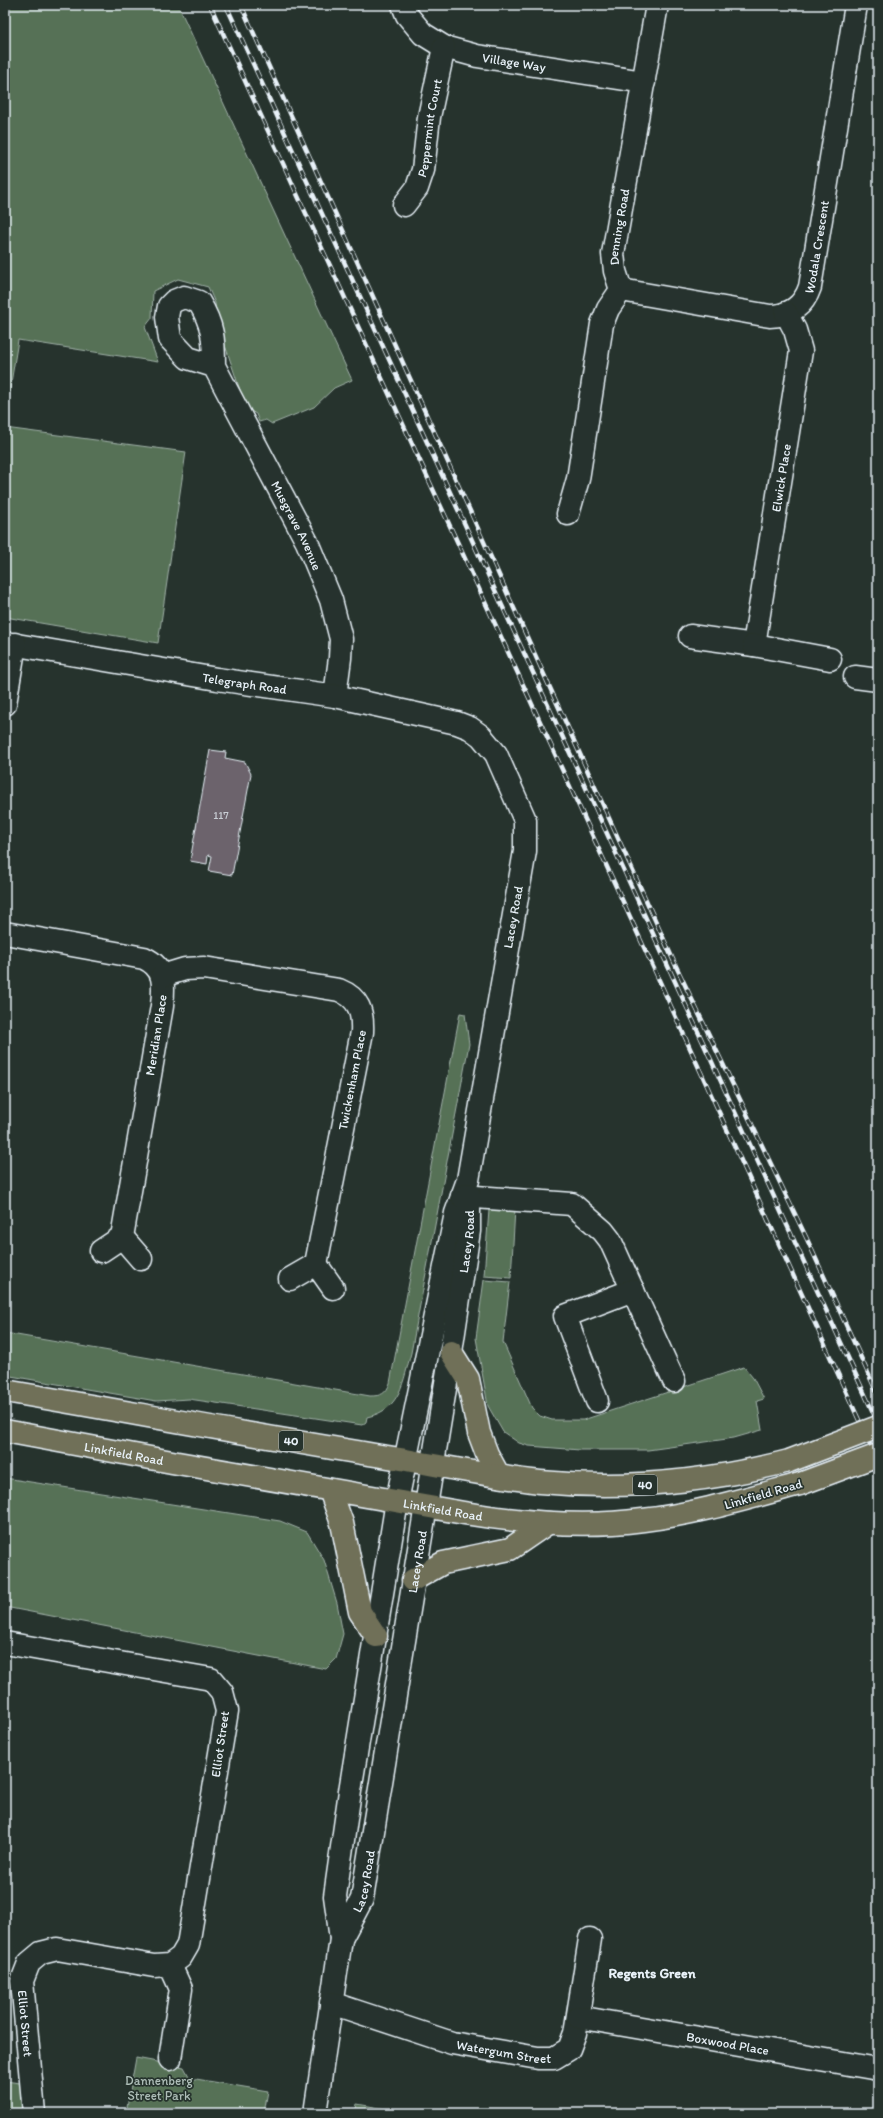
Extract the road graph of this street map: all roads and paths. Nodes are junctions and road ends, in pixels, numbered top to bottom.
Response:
1 (403, 5) edge
2 (657, 5) edge
3 (856, 5) edge
4 (444, 48) junction
5 (644, 82) junction
6 (404, 205) dead end
7 (621, 290) junction
8 (786, 313) junction
9 (214, 366) dead end
10 (568, 514) dead end
11 (690, 636) dead end
12 (10, 644) edge
13 (754, 645) junction
14 (830, 659) dead end
15 (855, 677) dead end
16 (878, 680) edge
17 (335, 696) junction
18 (5, 704) edge
19 (481, 736) joint
20 (5, 933) edge
21 (162, 976) junction
22 (466, 1191) junction
23 (122, 1237) junction
24 (101, 1251) dead end
25 (140, 1259) dead end
26 (316, 1264) junction
27 (290, 1279) dead end
28 (332, 1288) dead end
29 (633, 1290) junction
30 (451, 1352) junction
31 (674, 1381) dead end
32 (5, 1391) edge
33 (597, 1401) dead end
34 (878, 1427) edge
35 (5, 1431) edge
36 (878, 1455) edge
37 (406, 1460) junction
38 (432, 1464) junction
39 (499, 1476) junction
40 (330, 1490) junction
41 (397, 1501) junction
42 (425, 1506) junction
43 (548, 1523) junction
44 (413, 1580) junction
45 (376, 1636) junction
46 (5, 1643) edge
47 (341, 1939) junction
48 (590, 1939) dead end
49 (170, 1965) junction
50 (331, 2003) junction
51 (578, 2017) junction
52 (170, 2059) dead end
53 (878, 2069) edge
54 (34, 2113) edge
55 (315, 2113) edge

1 - 4 street, Village Way
2 - 5 street, Denning Road
3 - 8 street, Wodala Crescent
4 - 5 street, Village Way
4 - 6 street, Peppermint Court
5 - 7 street, Denning Road
7 - 8 street, Wodala Crescent
7 - 10 street
8 - 13 street, Elwick Place
9 - 17 street, Musgrave Avenue
11 - 13 street
12 - 17 street, Telegraph Road
12 - 18 street
13 - 14 street
15 - 16 street
17 - 19 street, Telegraph Road
19 - 22 street, Lacey Road
20 - 21 street, Meridian Place
21 - 23 street, Meridian Place
21 - 26 street, Twickenham Place
22 - 29 street
22 - 30 street, Lacey Road
22 - 37 street, Lacey Road
23 - 24 street
23 - 25 street
26 - 27 street
26 - 28 street
29 - 31 street
29 - 33 street
30 - 38 street, Lacey Road
30 - 39 main road
32 - 37 main road, Linkfield Road / 40
34 - 39 main road, Linkfield Road / 40, bridge
35 - 40 main road, Linkfield Road
36 - 43 main road, Linkfield Road, bridge
37 - 38 main road, Linkfield Road / 40
37 - 41 street, Lacey Road
38 - 39 main road, Linkfield Road / 40
38 - 42 street, Lacey Road
40 - 41 main road, Linkfield Road
40 - 45 main road
41 - 42 main road, Linkfield Road
41 - 45 street, Lacey Road
42 - 43 main road, Linkfield Road
42 - 44 street, Lacey Road
43 - 44 main road
44 - 47 street, Lacey Road
45 - 47 street, Lacey Road
46 - 49 street, Elliot Street
47 - 50 street, Lacey Road
48 - 51 street, Watergum Street
49 - 52 street
49 - 54 street, Elliot Street
50 - 51 street, Watergum Street
50 - 55 street, Lacey Road
51 - 53 street, Boxwood Place

